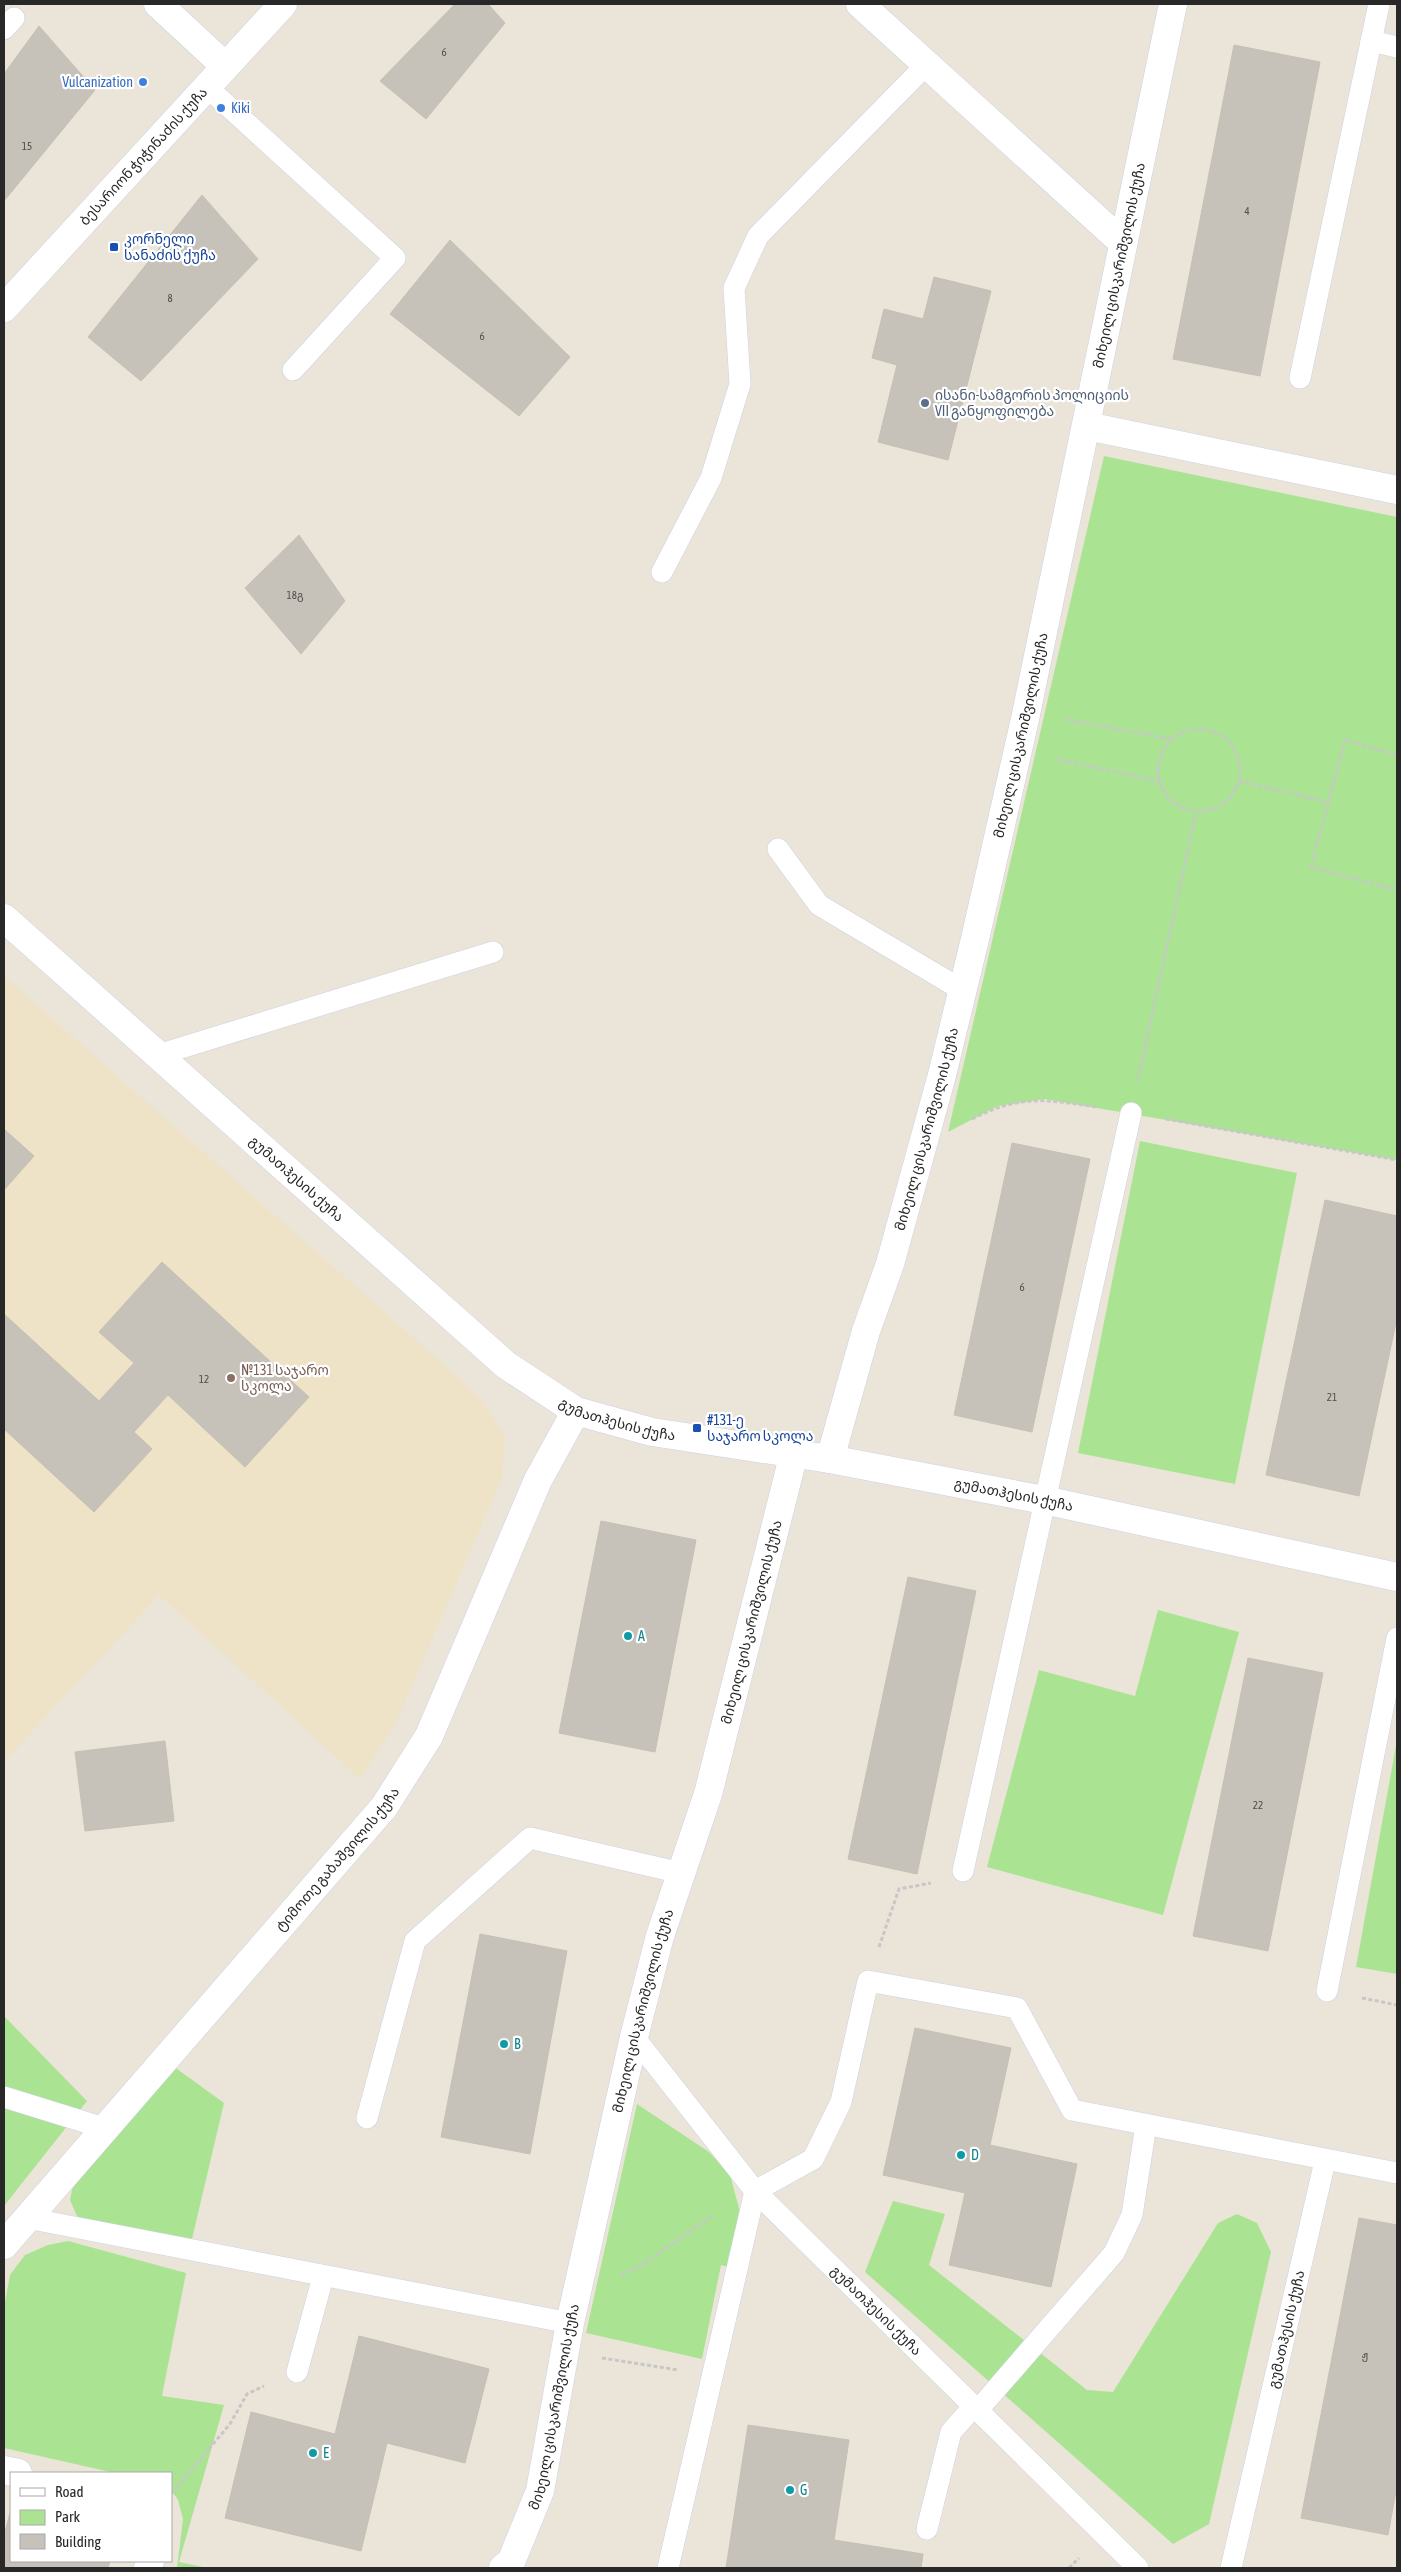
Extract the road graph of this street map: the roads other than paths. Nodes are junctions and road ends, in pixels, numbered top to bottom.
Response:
1 (158, 4) edge
2 (283, 4) edge
3 (860, 4) edge
4 (1173, 4) edge
5 (1379, 4) edge
6 (177, 13) edge
7 (1371, 41) junction
8 (1397, 47) edge
9 (927, 64) junction
10 (225, 66) junction
11 (207, 87) junction
12 (1122, 242) junction
13 (6, 303) edge
14 (293, 370) dead end
15 (1300, 378) dead end
16 (1087, 426) junction
17 (1397, 490) edge
18 (662, 572) dead end
19 (778, 849) dead end
20 (4, 918) edge
21 (493, 952) dead end
22 (962, 990) junction
23 (158, 1055) junction
24 (1131, 1112) road end
25 (576, 1411) junction
26 (794, 1454) junction
27 (830, 1459) junction
28 (1044, 1500) junction
29 (1397, 1577) edge
30 (1397, 1638) edge
31 (964, 1871) road end
32 (681, 1873) junction
33 (1327, 1991) dead end
34 (634, 2037) junction
35 (4, 2097) edge
36 (367, 2118) dead end
37 (1146, 2125) junction
38 (104, 2128) junction
39 (1326, 2161) junction
40 (1397, 2173) edge
41 (755, 2191) junction
42 (26, 2218) junction
43 (4, 2245) edge
44 (323, 2277) junction
45 (570, 2323) junction
46 (297, 2372) road end
47 (976, 2408) junction
48 (927, 2529) dead end
49 (503, 2568) edge
50 (668, 2568) edge
51 (1138, 2568) edge
52 (1231, 2568) edge

1 - 6 street
2 - 10 street, ბესარიონ ჭიჭინაძის ქუჩა
3 - 9 street
4 - 12 street, მიხეილ ცისკარიშვილის ქუჩა
5 - 7 lane
6 - 10 street
7 - 8 lane
7 - 15 lane
9 - 12 street
9 - 18 lane
10 - 11 street, ბესარიონ ჭიჭინაძის ქუჩა
11 - 13 street, ბესარიონ ჭიჭინაძის ქუჩა
11 - 14 lane
12 - 16 street, მიხეილ ცისკარიშვილის ქუჩა
16 - 17 street
16 - 22 street, მიხეილ ცისკარიშვილის ქუჩა
19 - 22 lane
20 - 23 street, გუმათჰესის ქუჩა
21 - 23 lane
22 - 27 street, მიხეილ ცისკარიშვილის ქუჩა
23 - 25 street, გუმათჰესის ქუჩა
24 - 28 lane
25 - 26 street, გუმათჰესის ქუჩა
25 - 38 street, ტიმოთე გაბაშვილის ქუჩა
26 - 27 street, გუმათჰესის ქუჩა
26 - 32 street, მიხეილ ცისკარიშვილის ქუჩა
27 - 28 street, გუმათჰესის ქუჩა
28 - 29 street, გუმათჰესის ქუჩა
28 - 31 lane
30 - 33 lane
32 - 34 street, მიხეილ ცისკარიშვილის ქუჩა
32 - 36 lane
34 - 41 lane, გუმათჰესის ქუჩა
34 - 45 street, მიხეილ ცისკარიშვილის ქუჩა
35 - 38 lane
37 - 39 lane
37 - 41 lane
37 - 47 lane
38 - 42 street, ტიმოთე გაბაშვილის ქუჩა
39 - 40 lane
39 - 52 lane, გუმათჰესის ქუჩა
41 - 47 lane, გუმათჰესის ქუჩა
41 - 50 lane
42 - 43 street, ტიმოთე გაბაშვილის ქუჩა
42 - 44 lane
44 - 45 lane
44 - 46 lane
45 - 49 street, მიხეილ ცისკარიშვილის ქუჩა
47 - 48 lane
47 - 51 lane, გუმათჰესის ქუჩა

